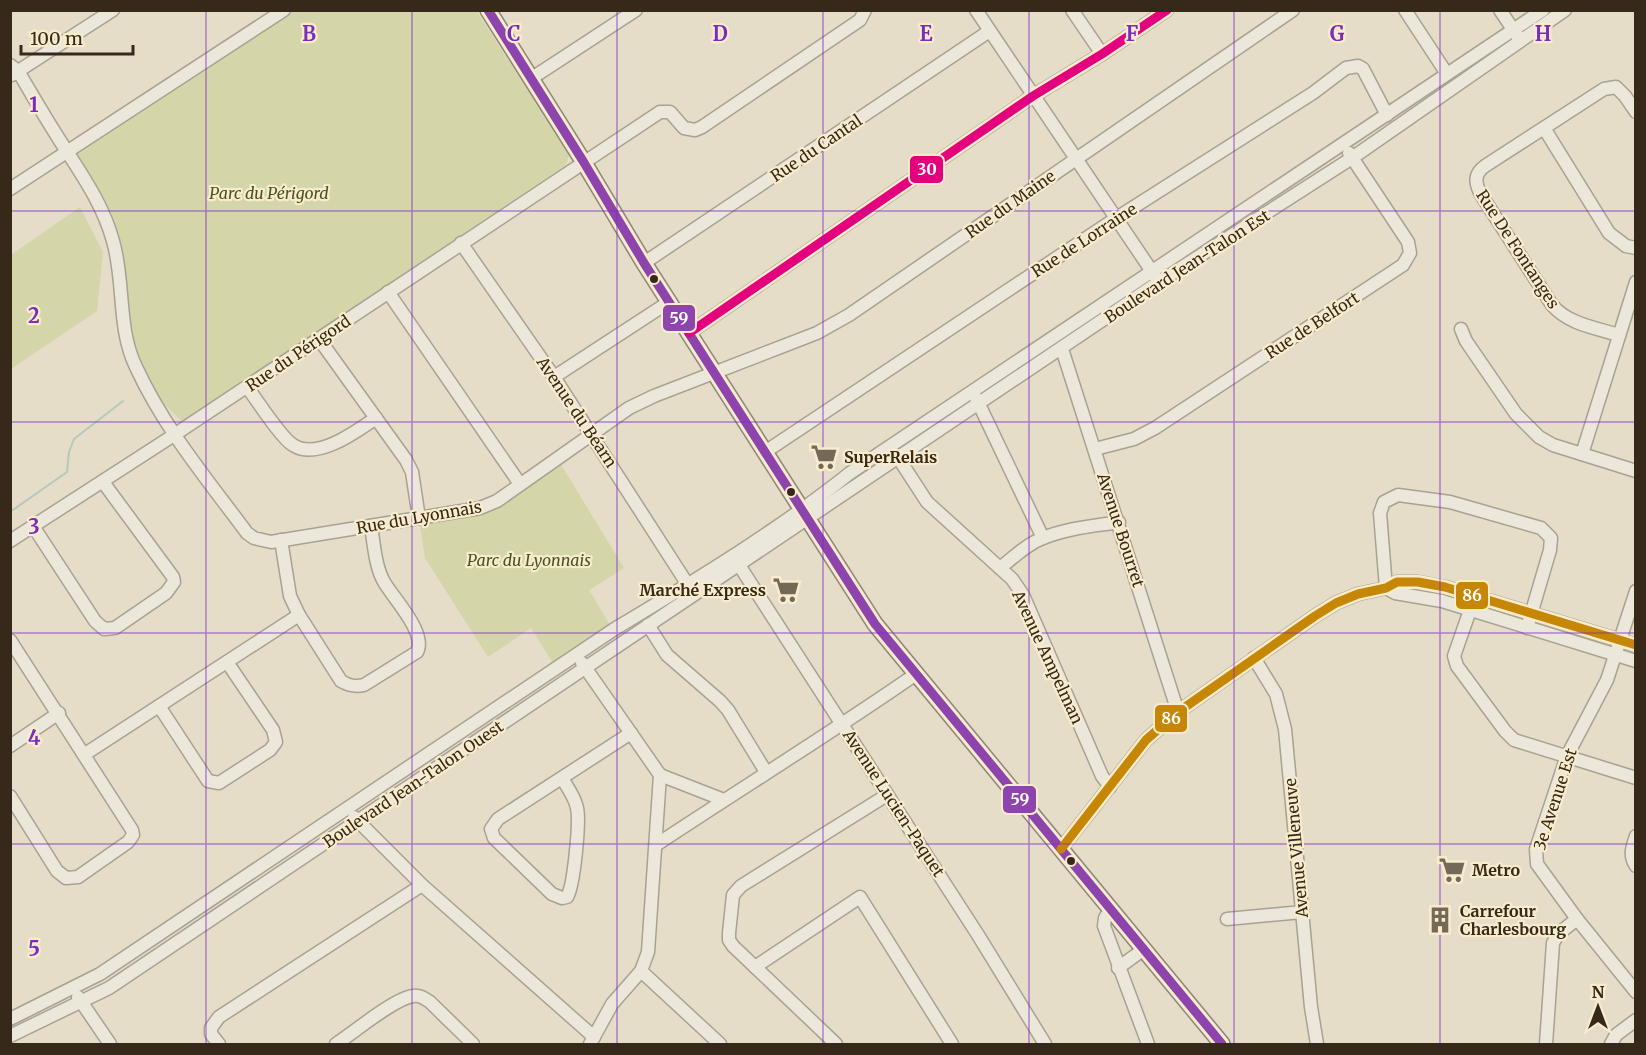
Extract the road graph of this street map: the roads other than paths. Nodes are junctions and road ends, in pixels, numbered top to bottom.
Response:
1 (112, 10) edge
2 (284, 10) edge
3 (488, 10) edge
4 (636, 10) edge
5 (865, 10) edge
6 (975, 10) edge
7 (1072, 10) edge
8 (1167, 10) edge
9 (1293, 10) edge
10 (1405, 10) edge
11 (1500, 10) edge
12 (1543, 10) edge
13 (1565, 10) edge
14 (988, 32) junction
15 (1517, 35) junction
16 (1102, 54) junction
17 (13, 71) edge
18 (1447, 74) junction
19 (532, 78) junction
20 (1034, 96) junction
21 (1635, 112) edge
22 (1387, 115) junction
23 (1544, 128) junction
24 (1343, 144) junction
25 (67, 152) junction
26 (1352, 158) junction
27 (1076, 159) junction
28 (583, 161) junction
29 (10, 189) edge
30 (1115, 219) junction
31 (461, 243) junction
32 (1635, 248) edge
33 (644, 263) junction
34 (1156, 277) junction
35 (1635, 282) edge
36 (388, 292) junction
37 (669, 302) junction
38 (1461, 329) dead end
39 (689, 333) junction
40 (1619, 335) junction
41 (318, 339) junction
42 (1062, 349) junction
43 (714, 373) junction
44 (555, 377) junction
45 (247, 387) junction
46 (972, 392) junction
47 (979, 404) junction
48 (376, 418) junction
49 (174, 435) junction
50 (593, 435) junction
51 (1095, 450) junction
52 (765, 452) junction
53 (1582, 453) junction
54 (899, 459) junction
55 (1635, 471) edge
56 (103, 482) junction
57 (520, 484) junction
58 (805, 515) junction
59 (418, 518) junction
60 (1119, 522) junction
61 (33, 526) junction
62 (371, 526) junction
63 (1043, 538) junction
64 (282, 540) junction
65 (10, 541) edge
66 (739, 565) junction
67 (1000, 568) junction
68 (688, 585) junction
69 (1386, 588) junction
70 (1635, 591) edge
71 (1475, 596) junction
72 (1470, 611) junction
73 (1531, 614) junction
74 (299, 615) junction
75 (648, 625) junction
76 (1527, 628) junction
77 (10, 640) edge
78 (1620, 640) junction
79 (1635, 645) edge
80 (576, 654) junction
81 (1615, 654) junction
82 (1254, 658) junction
83 (1635, 661) edge
84 (227, 662) junction
85 (585, 668) junction
86 (916, 674) junction
87 (159, 706) junction
88 (1178, 712) junction
89 (59, 713) junction
90 (843, 724) junction
91 (631, 734) junction
92 (10, 746) edge
93 (84, 754) junction
94 (1567, 756) junction
95 (766, 772) junction
96 (660, 775) junction
97 (562, 778) junction
98 (1635, 778) edge
99 (1110, 787) junction
100 (887, 795) junction
101 (10, 796) edge
102 (724, 800) junction
103 (347, 810) junction
104 (358, 821) junction
105 (1635, 836) edge
106 (656, 845) junction
107 (1060, 849) junction
108 (1635, 866) edge
109 (422, 885) junction
110 (1111, 908) junction
111 (1302, 912) junction
112 (1227, 919) dead end
113 (1577, 919) junction
114 (1144, 948) junction
115 (755, 967) junction
116 (1118, 968) junction
117 (641, 970) junction
118 (73, 988) junction
119 (1635, 992) edge
120 (82, 1003) junction
121 (10, 1019) edge
122 (1635, 1020) edge
123 (10, 1036) edge
124 (592, 1041) edge
125 (110, 1044) edge
126 (219, 1044) edge
127 (336, 1044) edge
128 (473, 1044) edge
129 (720, 1044) edge
130 (836, 1044) edge
131 (952, 1044) edge
132 (1045, 1044) edge
133 (1149, 1044) edge
134 (1222, 1044) edge
135 (1317, 1044) edge
136 (1546, 1044) edge
137 (1611, 1044) edge

1 - 17 street
2 - 25 street
3 - 19 main road
4 - 19 street
5 - 28 street, Rue du Périgord
6 - 14 street
7 - 16 street
8 - 16 street
9 - 27 street, Rue du Maine
10 - 18 street
11 - 15 street
12 - 15 street, Boulevard Jean-Talon Est
13 - 15 street, Boulevard Jean-Talon Est
14 - 20 street
14 - 33 street, Rue du Cantal
15 - 18 street, Boulevard Jean-Talon Est
15 - 26 street, Boulevard Jean-Talon Est
16 - 20 street
17 - 25 street, Rue du Lyonnais
18 - 22 street, Boulevard Jean-Talon Est
19 - 28 main road
20 - 27 street
20 - 39 street
21 - 23 street, Rue De Fontanges
22 - 24 street, Boulevard Jean-Talon Est
22 - 30 street, Rue de Lorraine
23 - 32 street
23 - 40 street, Rue De Fontanges
24 - 26 street, Rue de Belfort
24 - 34 street, Boulevard Jean-Talon Est
25 - 29 street
25 - 49 street, Rue du Lyonnais
26 - 34 street, Boulevard Jean-Talon Est
26 - 51 street, Rue de Belfort
27 - 30 street
27 - 43 street, Rue du Maine
28 - 31 street, Rue du Périgord
28 - 33 main road
30 - 34 street
30 - 52 street, Rue de Lorraine
31 - 36 street, Rue du Périgord
31 - 44 street, Avenue du Béarn
33 - 37 main road
34 - 42 street, Boulevard Jean-Talon Est
34 - 46 street, Boulevard Jean-Talon Est
35 - 40 street
36 - 41 street, Rue du Périgord
36 - 57 street
37 - 39 main road
37 - 44 street
38 - 53 street
39 - 43 main road
40 - 53 street
41 - 45 street, Rue du Périgord
41 - 48 street
42 - 47 street, Boulevard Jean-Talon Est
42 - 51 street, Avenue Bourret
43 - 50 street, Rue du Lyonnais
43 - 52 main road
44 - 50 street, Avenue du Béarn
45 - 48 street
45 - 49 street, Rue du Périgord
46 - 47 street
46 - 58 street, Boulevard Jean-Talon Est
47 - 54 street, Boulevard Jean-Talon Est
47 - 63 street
48 - 59 street
49 - 56 street, Rue du Périgord
49 - 64 street, Rue du Lyonnais
50 - 57 street, Rue du Lyonnais
50 - 68 street, Avenue du Béarn
51 - 60 street, Avenue Bourret
52 - 58 main road
53 - 55 street
54 - 58 street, Boulevard Jean-Talon Est
54 - 67 street, Avenue Ampelman
56 - 61 street, Rue du Périgord
56 - 61 street
57 - 59 street, Rue du Lyonnais
58 - 66 street, Boulevard Jean-Talon Ouest
58 - 68 street, Boulevard Jean-Talon Ouest
58 - 86 main road
59 - 62 street, Rue du Lyonnais
60 - 63 street
60 - 88 street, Avenue Bourret
61 - 65 street, Rue du Périgord
62 - 64 street, Rue du Lyonnais
62 - 74 street
63 - 67 street
64 - 74 street
66 - 75 street, Boulevard Jean-Talon Ouest
66 - 90 street, Avenue Lucien-Paquet
67 - 99 street, Avenue Ampelman
68 - 80 street, Boulevard Jean-Talon Ouest
69 - 71 street
69 - 72 street
69 - 73 street
69 - 82 street
70 - 78 street, 3e Avenue Est
71 - 72 street
71 - 73 street
72 - 76 street
72 - 94 street
73 - 76 street
73 - 78 street
74 - 84 street
75 - 85 street, Boulevard Jean-Talon Ouest
75 - 95 street
76 - 81 street
77 - 89 street
78 - 79 street
78 - 81 street, 3e Avenue Est
80 - 85 street
80 - 103 street, Boulevard Jean-Talon Ouest
81 - 83 street
81 - 94 street, 3e Avenue Est
82 - 88 street
82 - 111 street, Avenue Villeneuve
84 - 87 street
84 - 87 street
85 - 91 street
85 - 104 street, Boulevard Jean-Talon Ouest
86 - 90 street
86 - 107 main road
87 - 93 street
88 - 99 street
89 - 92 street
89 - 93 street
90 - 95 street
90 - 100 street, Avenue Lucien-Paquet
91 - 96 street
91 - 97 street
93 - 101 street
94 - 98 street
94 - 113 street, 3e Avenue Est
95 - 102 street
96 - 102 street
96 - 106 street
97 - 97 street
99 - 107 street
100 - 115 street
100 - 132 street, Avenue Lucien-Paquet
102 - 106 street
103 - 104 street
103 - 118 street, Boulevard Jean-Talon Ouest
104 - 109 street
104 - 120 street, Boulevard Jean-Talon Ouest
105 - 108 street
106 - 117 street
107 - 110 main road
109 - 124 street
109 - 126 street
110 - 114 main road
110 - 116 street
111 - 112 street
111 - 135 street, Avenue Villeneuve
113 - 119 street, 3e Avenue Est
113 - 136 street
114 - 116 street
114 - 134 main road
115 - 130 street
115 - 131 street
116 - 133 street
117 - 124 street
117 - 129 street
118 - 120 street
118 - 121 street, Boulevard Jean-Talon Ouest
120 - 123 street, Boulevard Jean-Talon Ouest
120 - 125 street
122 - 137 street
127 - 128 street

